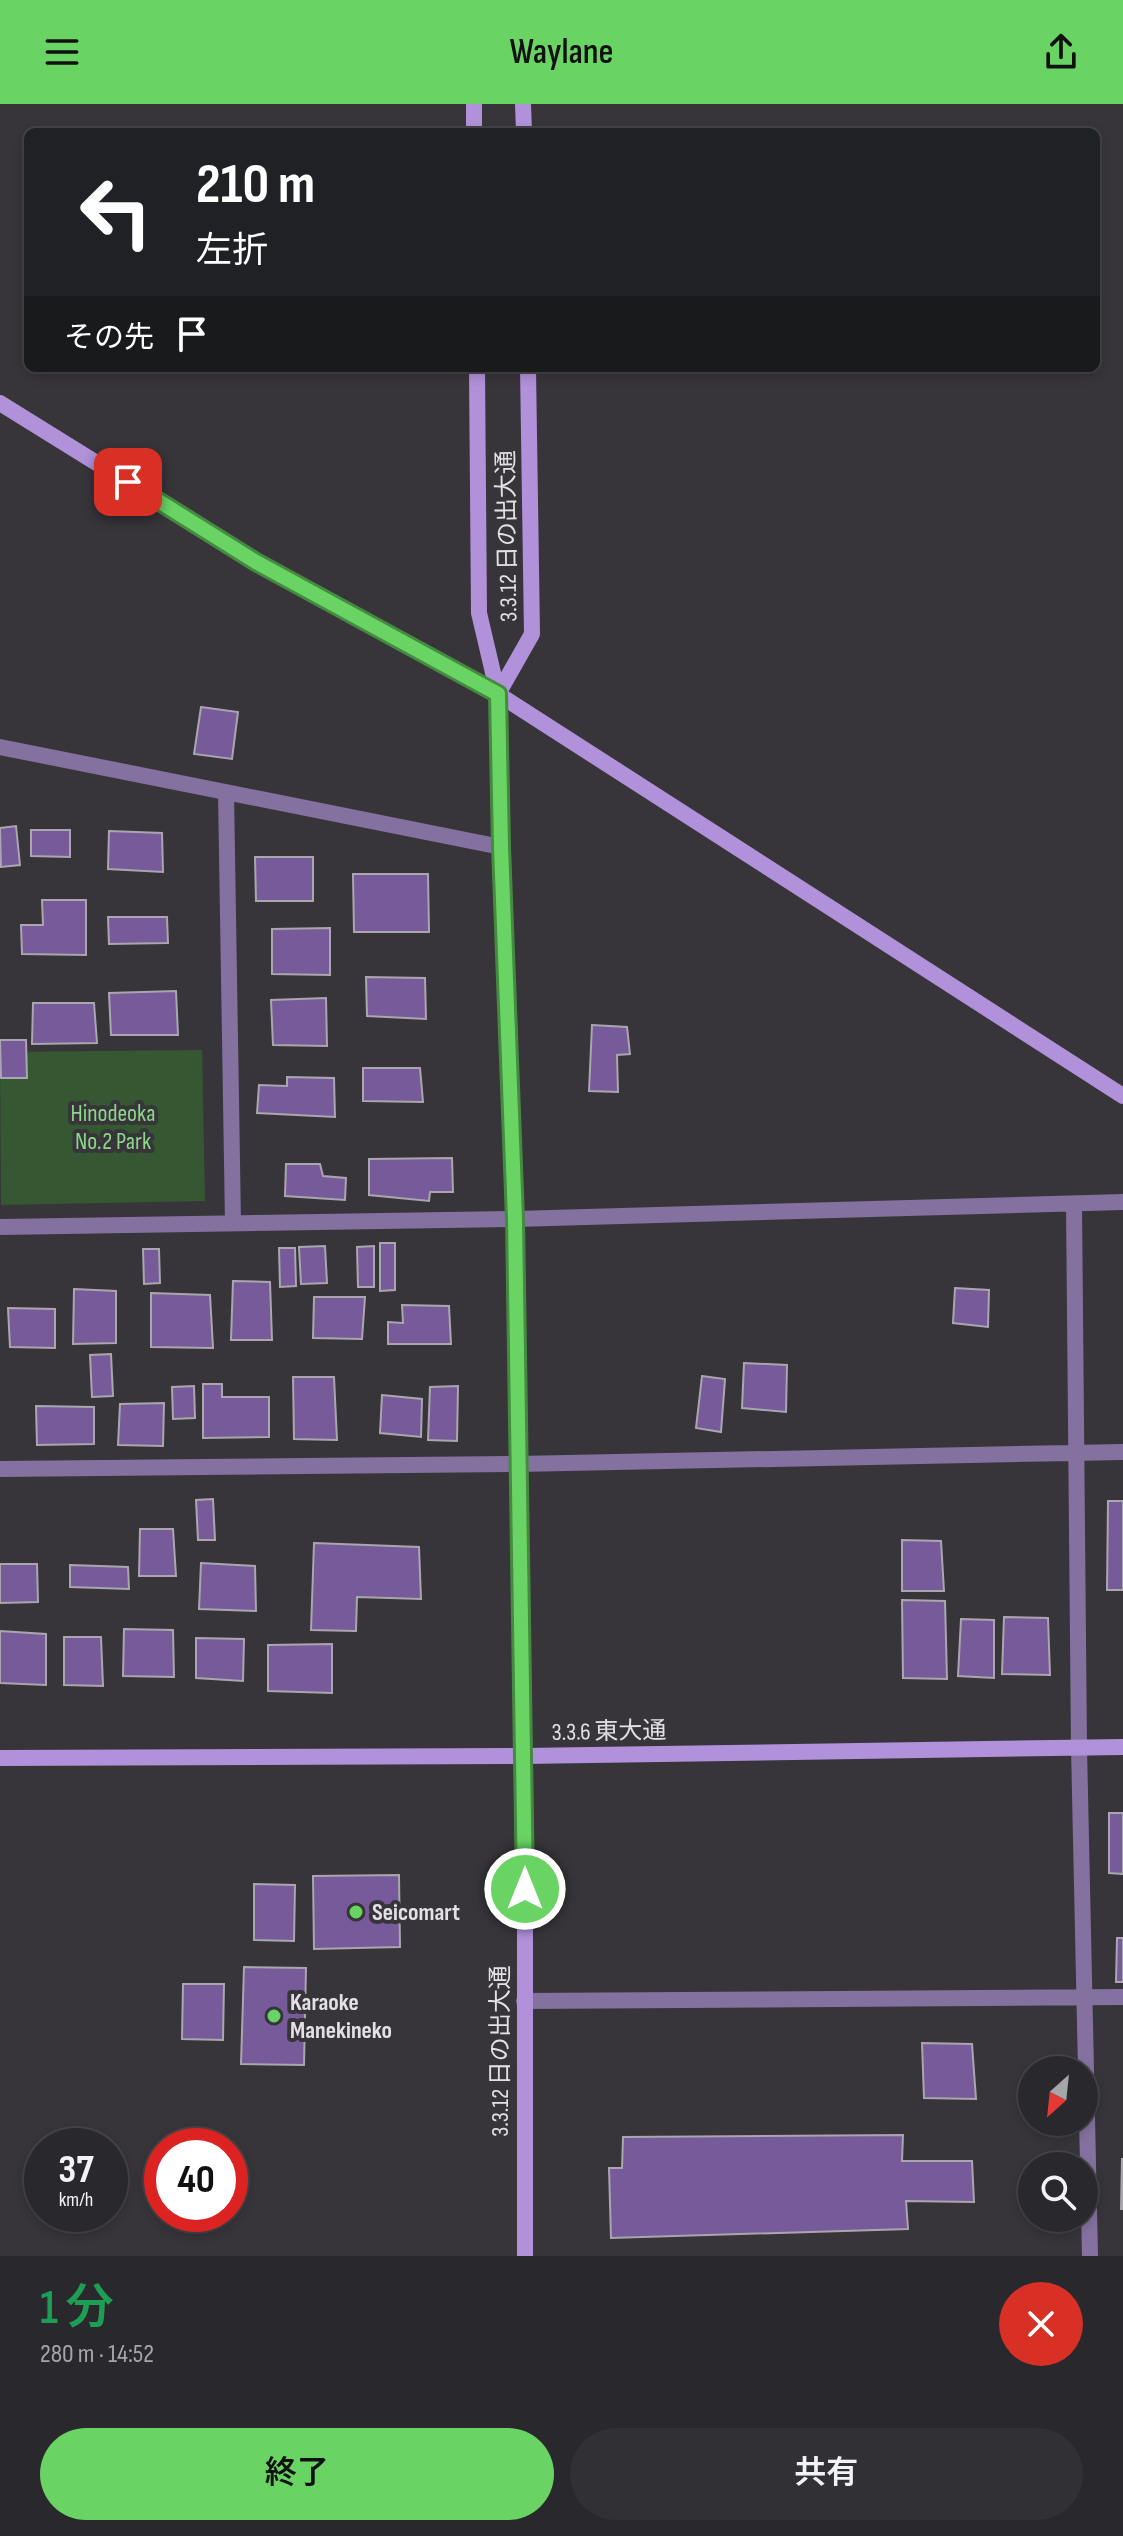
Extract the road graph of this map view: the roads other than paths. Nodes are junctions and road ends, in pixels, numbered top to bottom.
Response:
1 (474, 104) edge
2 (523, 104) edge
3 (474, 128) edge
4 (524, 128) edge
5 (477, 372) edge
6 (528, 372) edge
7 (0, 403) edge
8 (498, 694) junction
9 (0, 747) edge
10 (226, 792) junction
11 (501, 847) junction
12 (1123, 1096) edge
13 (1123, 1202) edge
14 (1074, 1204) junction
15 (515, 1219) junction
16 (233, 1223) junction
17 (0, 1227) edge
18 (1076, 1452) junction
19 (1123, 1452) edge
20 (518, 1464) junction
21 (0, 1469) edge
22 (1079, 1747) junction
23 (1123, 1747) edge
24 (523, 1756) junction
25 (0, 1758) edge
26 (1085, 1997) junction
27 (1123, 1997) edge
28 (524, 2001) junction
29 (525, 2256) edge
30 (1090, 2256) edge

1 - 3 street
2 - 4 street
5 - 8 street, 3.3.12 日の出大通
6 - 8 street, 3.3.12 日の出大通
7 - 8 street
8 - 11 street, 3.3.12 日の出大通
8 - 12 street
9 - 10 street
10 - 11 street
10 - 16 street
11 - 15 street, 3.3.12 日の出大通
13 - 14 street
14 - 15 street
14 - 18 street
15 - 16 street
15 - 20 street, 3.3.12 日の出大通
16 - 17 street
18 - 19 street
18 - 20 street
18 - 22 street
20 - 21 street
20 - 24 street, 3.3.12 日の出大通
22 - 23 street, 3.3.6 東大通
22 - 24 street, 3.3.6 東大通
22 - 26 street
24 - 25 street, 3.3.6 東大通
24 - 28 street, 3.3.12 日の出大通
26 - 27 street
26 - 28 street
26 - 30 street
28 - 29 street, 3.3.12 日の出大通

